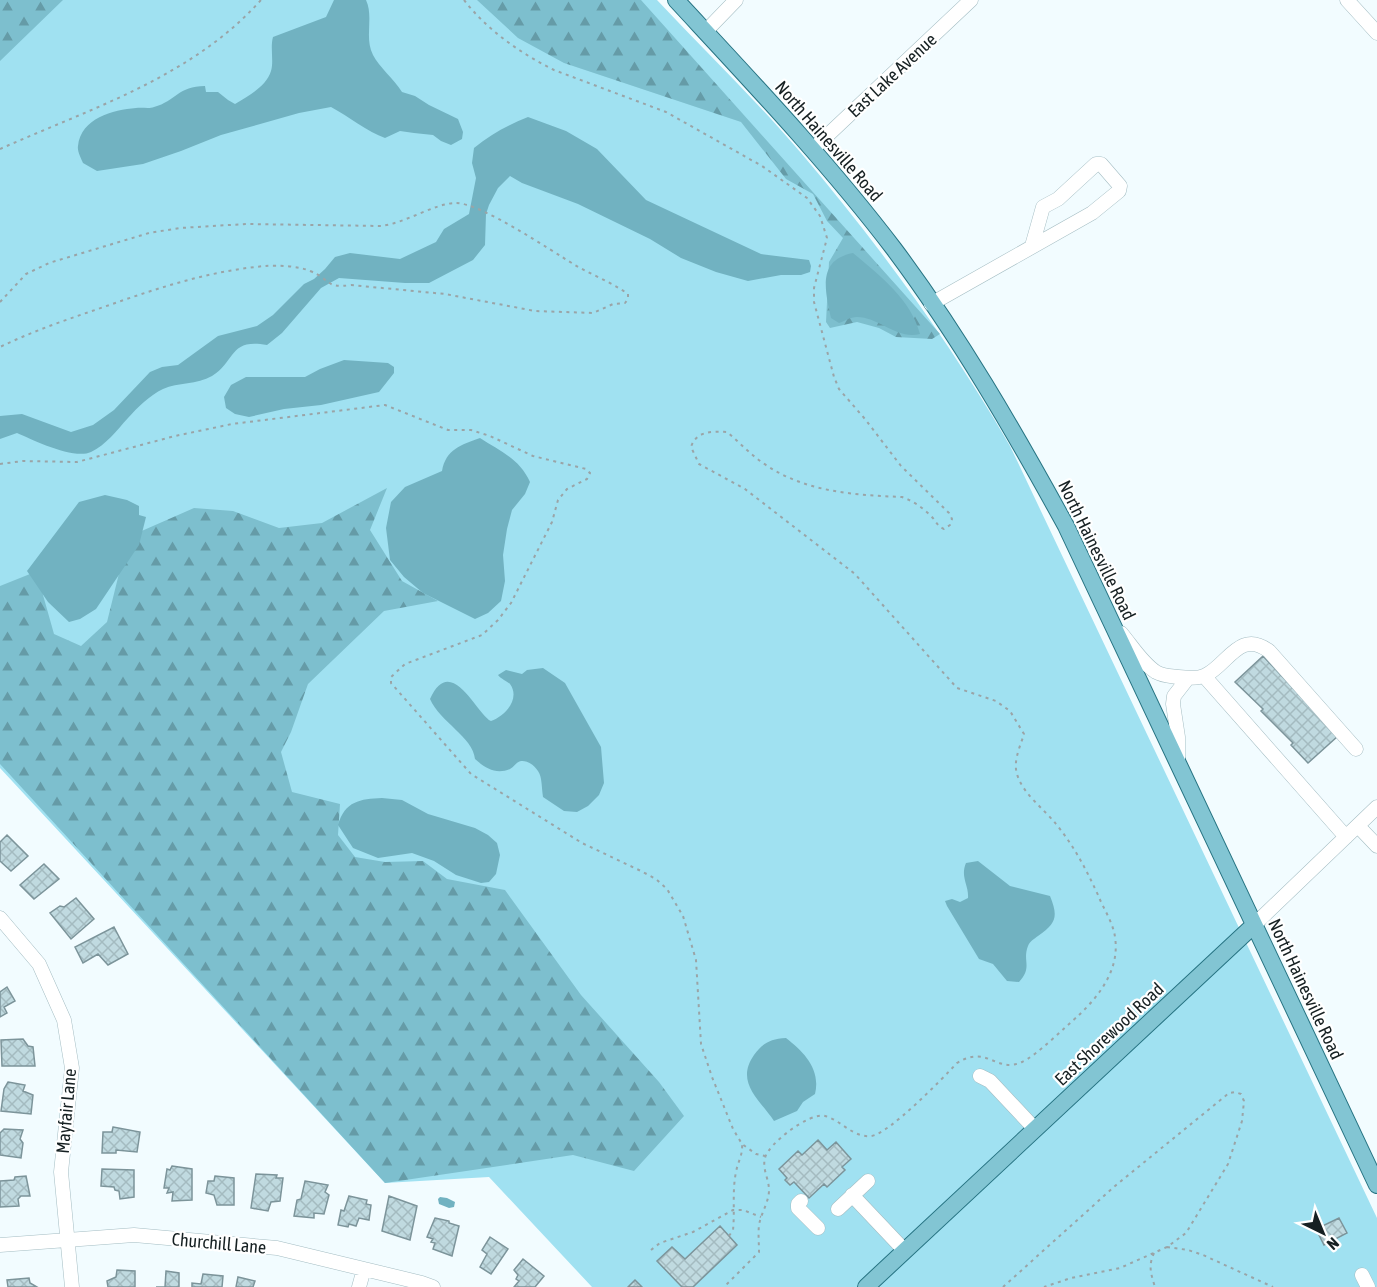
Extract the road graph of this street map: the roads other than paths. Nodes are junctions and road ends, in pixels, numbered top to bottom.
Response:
1 (676, 0) edge
2 (736, 0) edge
3 (971, 0) edge
4 (1347, 0) edge
5 (705, 32) junction
6 (1377, 33) edge
7 (813, 150) junction
8 (1032, 246) junction
9 (931, 304) junction
10 (1111, 621) junction
11 (1205, 676) junction
12 (1188, 678) junction
13 (1356, 749) dead end
14 (1178, 762) junction
15 (1377, 807) edge
16 (1358, 825) junction
17 (1346, 837) junction
18 (1377, 846) edge
19 (0, 918) edge
20 (1254, 925) junction
21 (980, 1076) dead end
22 (1035, 1129) junction
23 (868, 1180) dead end
24 (1377, 1185) edge
25 (852, 1195) junction
26 (801, 1201) dead end
27 (838, 1209) dead end
28 (818, 1228) dead end
29 (67, 1240) junction
30 (0, 1245) edge
31 (904, 1251) junction
32 (364, 1269) junction
33 (406, 1283) edge
34 (72, 1287) edge
35 (359, 1287) edge
36 (432, 1287) edge
37 (866, 1287) edge

1 - 5 main road, North Hainesville Road
2 - 5 street
3 - 7 street, East Lake Avenue
4 - 6 street
5 - 7 main road, North Hainesville Road
7 - 9 main road, North Hainesville Road
8 - 8 street
8 - 9 street
9 - 10 main road, North Hainesville Road
10 - 12 street
10 - 14 main road, North Hainesville Road
11 - 12 street
11 - 13 street
11 - 17 street
12 - 14 street
14 - 20 main road, North Hainesville Road
15 - 16 street, East Shorewood Road
16 - 17 street, East Shorewood Road
16 - 18 street
17 - 20 street, East Shorewood Road
19 - 29 street, Mayfair Lane
20 - 22 main road, East Shorewood Road
20 - 24 main road, North Hainesville Road
21 - 22 street
22 - 31 main road, East Shorewood Road
23 - 25 street
25 - 27 street
25 - 31 street
26 - 28 street
29 - 30 street, Churchill Lane
29 - 32 street, Churchill Lane
29 - 34 street, Mayfair Lane
31 - 37 main road, East Shorewood Road
32 - 33 street, Churchill Lane
32 - 35 street
33 - 36 street, Churchill Lane

